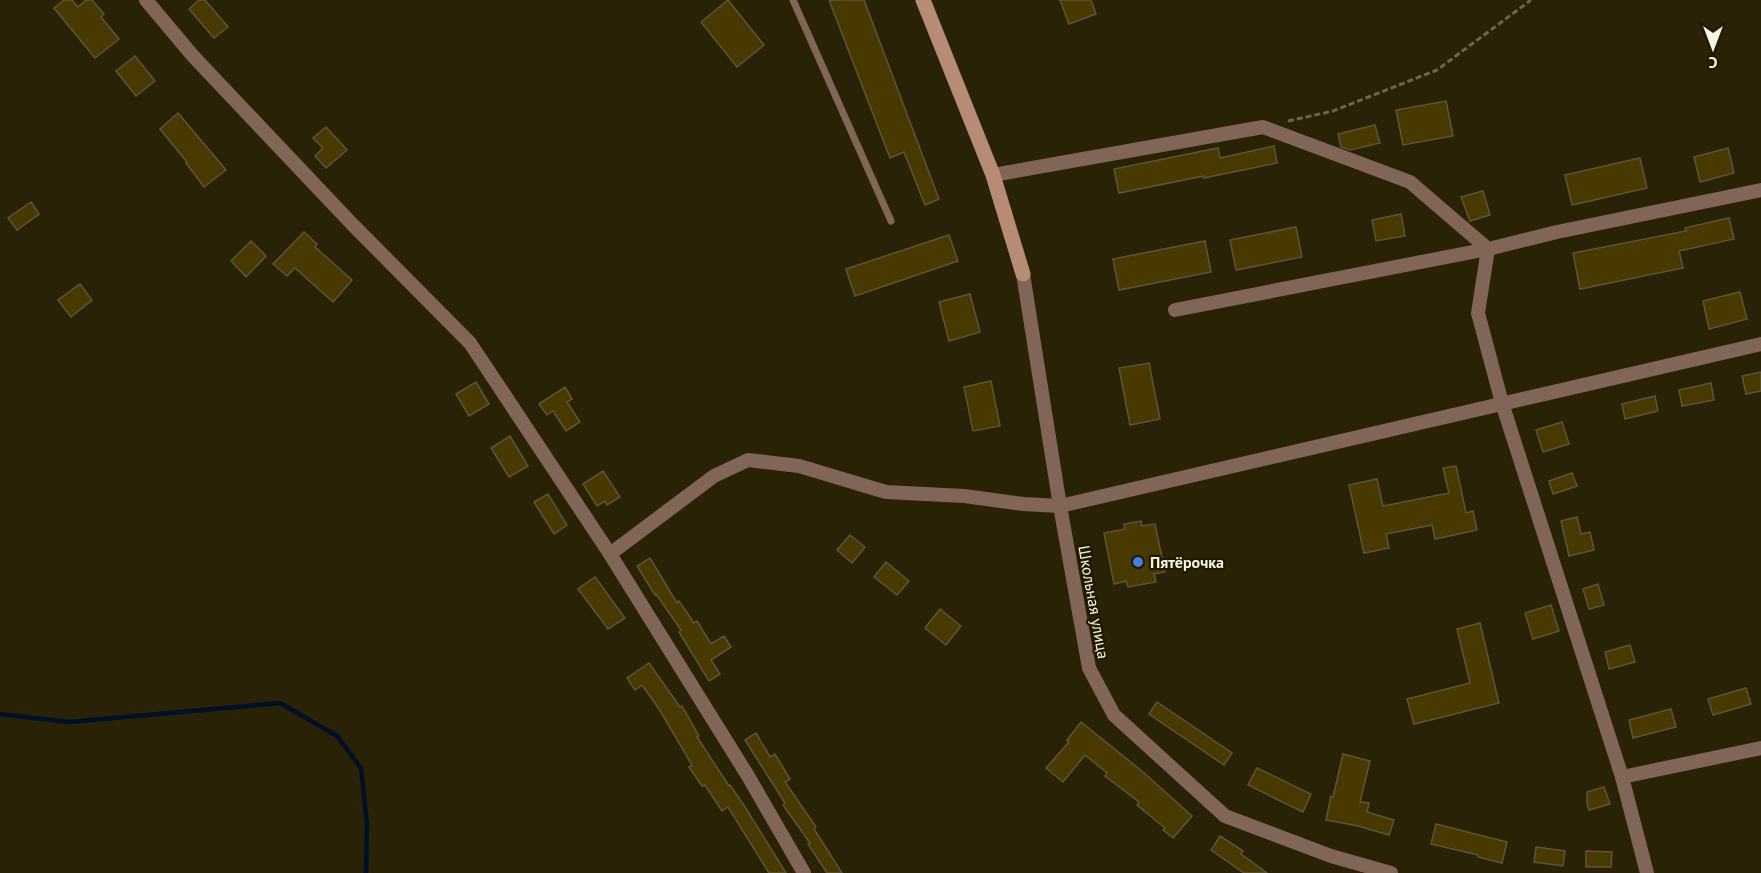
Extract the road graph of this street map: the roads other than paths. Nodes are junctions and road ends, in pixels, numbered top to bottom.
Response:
1 (146, 0) edge
2 (793, 0) edge
3 (923, 0) edge
4 (993, 176) junction
5 (1761, 190) edge
6 (891, 221) dead end
7 (1488, 249) junction
8 (1023, 274) joint
9 (1174, 310) dead end
10 (1761, 344) edge
11 (1503, 403) junction
12 (1060, 506) junction
13 (610, 555) junction
14 (1761, 748) edge
15 (1622, 777) junction
16 (1331, 856) junction
17 (804, 873) edge
18 (1349, 873) edge
19 (1391, 873) edge
20 (1647, 873) edge

1 - 13 street
2 - 6 lane
3 - 4 street
4 - 7 street
4 - 8 street
5 - 7 street
7 - 9 street
7 - 11 street
8 - 12 street, Школьная улица
10 - 11 street
11 - 12 street
11 - 15 street
12 - 13 street
12 - 16 street, Школьная улица
13 - 17 street
14 - 15 street
15 - 20 street
16 - 18 street
16 - 19 street, Школьная улица

